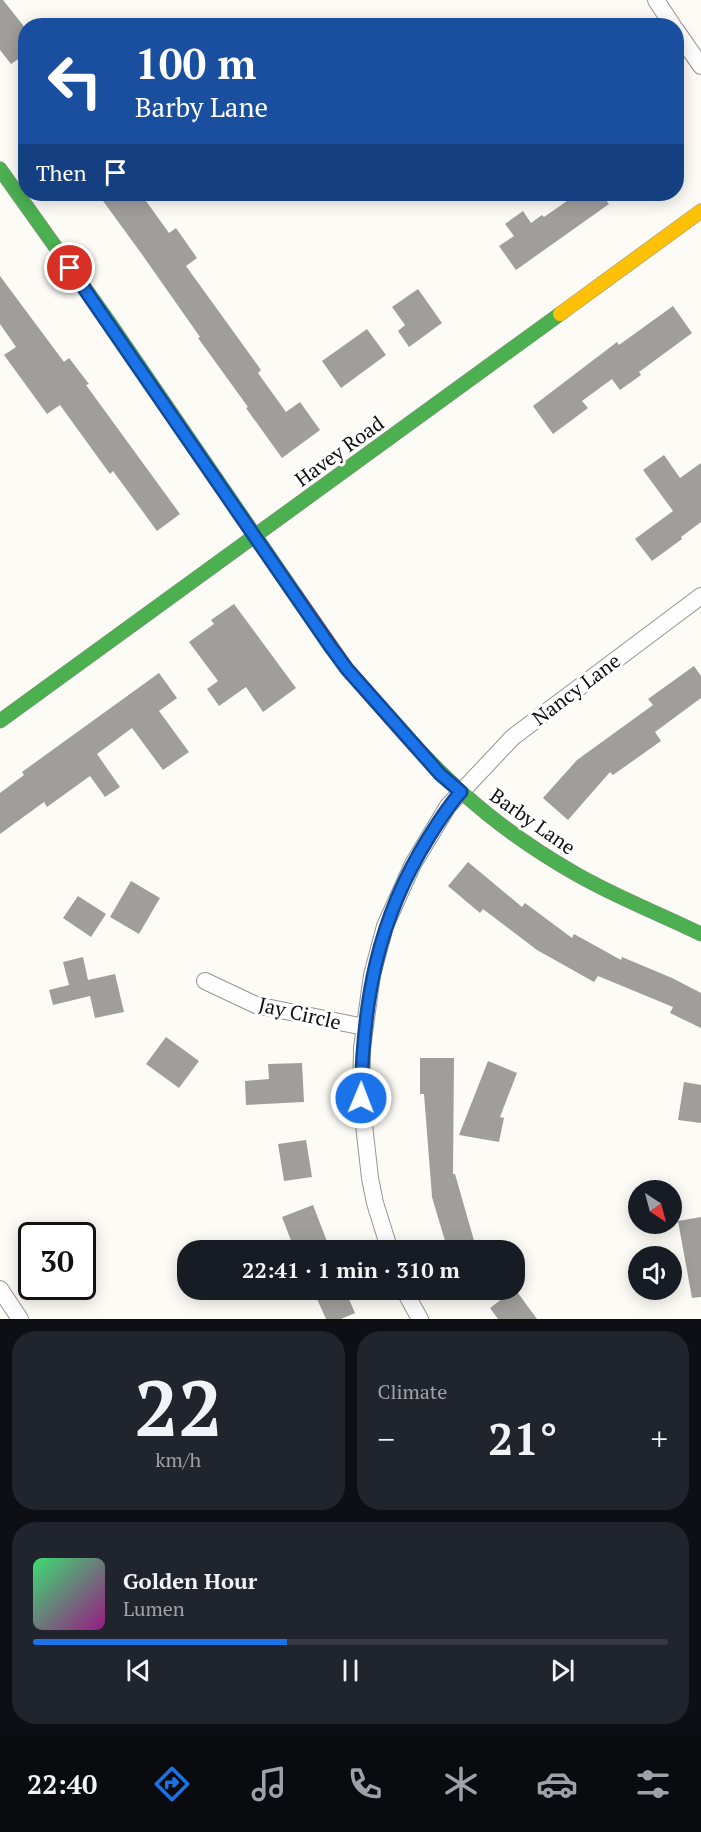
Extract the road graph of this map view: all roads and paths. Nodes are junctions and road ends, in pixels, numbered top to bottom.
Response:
1 (656, 0) edge
2 (668, 18) edge
3 (684, 42) edge
4 (701, 66) edge
5 (0, 169) edge
6 (18, 194) edge
7 (23, 201) edge
8 (701, 211) edge
9 (255, 536) junction
10 (701, 596) edge
11 (0, 721) edge
12 (461, 792) junction
13 (701, 934) edge
14 (205, 981) dead end
15 (364, 1027) junction
16 (387, 1240) edge
17 (0, 1289) edge
18 (410, 1300) edge
19 (20, 1319) edge
20 (420, 1319) edge

1 - 2 street
3 - 4 street
5 - 6 street, Barby Lane
7 - 9 street, Barby Lane
8 - 9 street, Havey Road
9 - 11 street, Havey Road
9 - 12 street, Barby Lane
10 - 12 street, Nancy Lane
12 - 13 street, Barby Lane
12 - 15 street, Nancy Lane
14 - 15 street, Jay Circle
15 - 16 street, Nancy Lane
17 - 19 street
18 - 20 street

